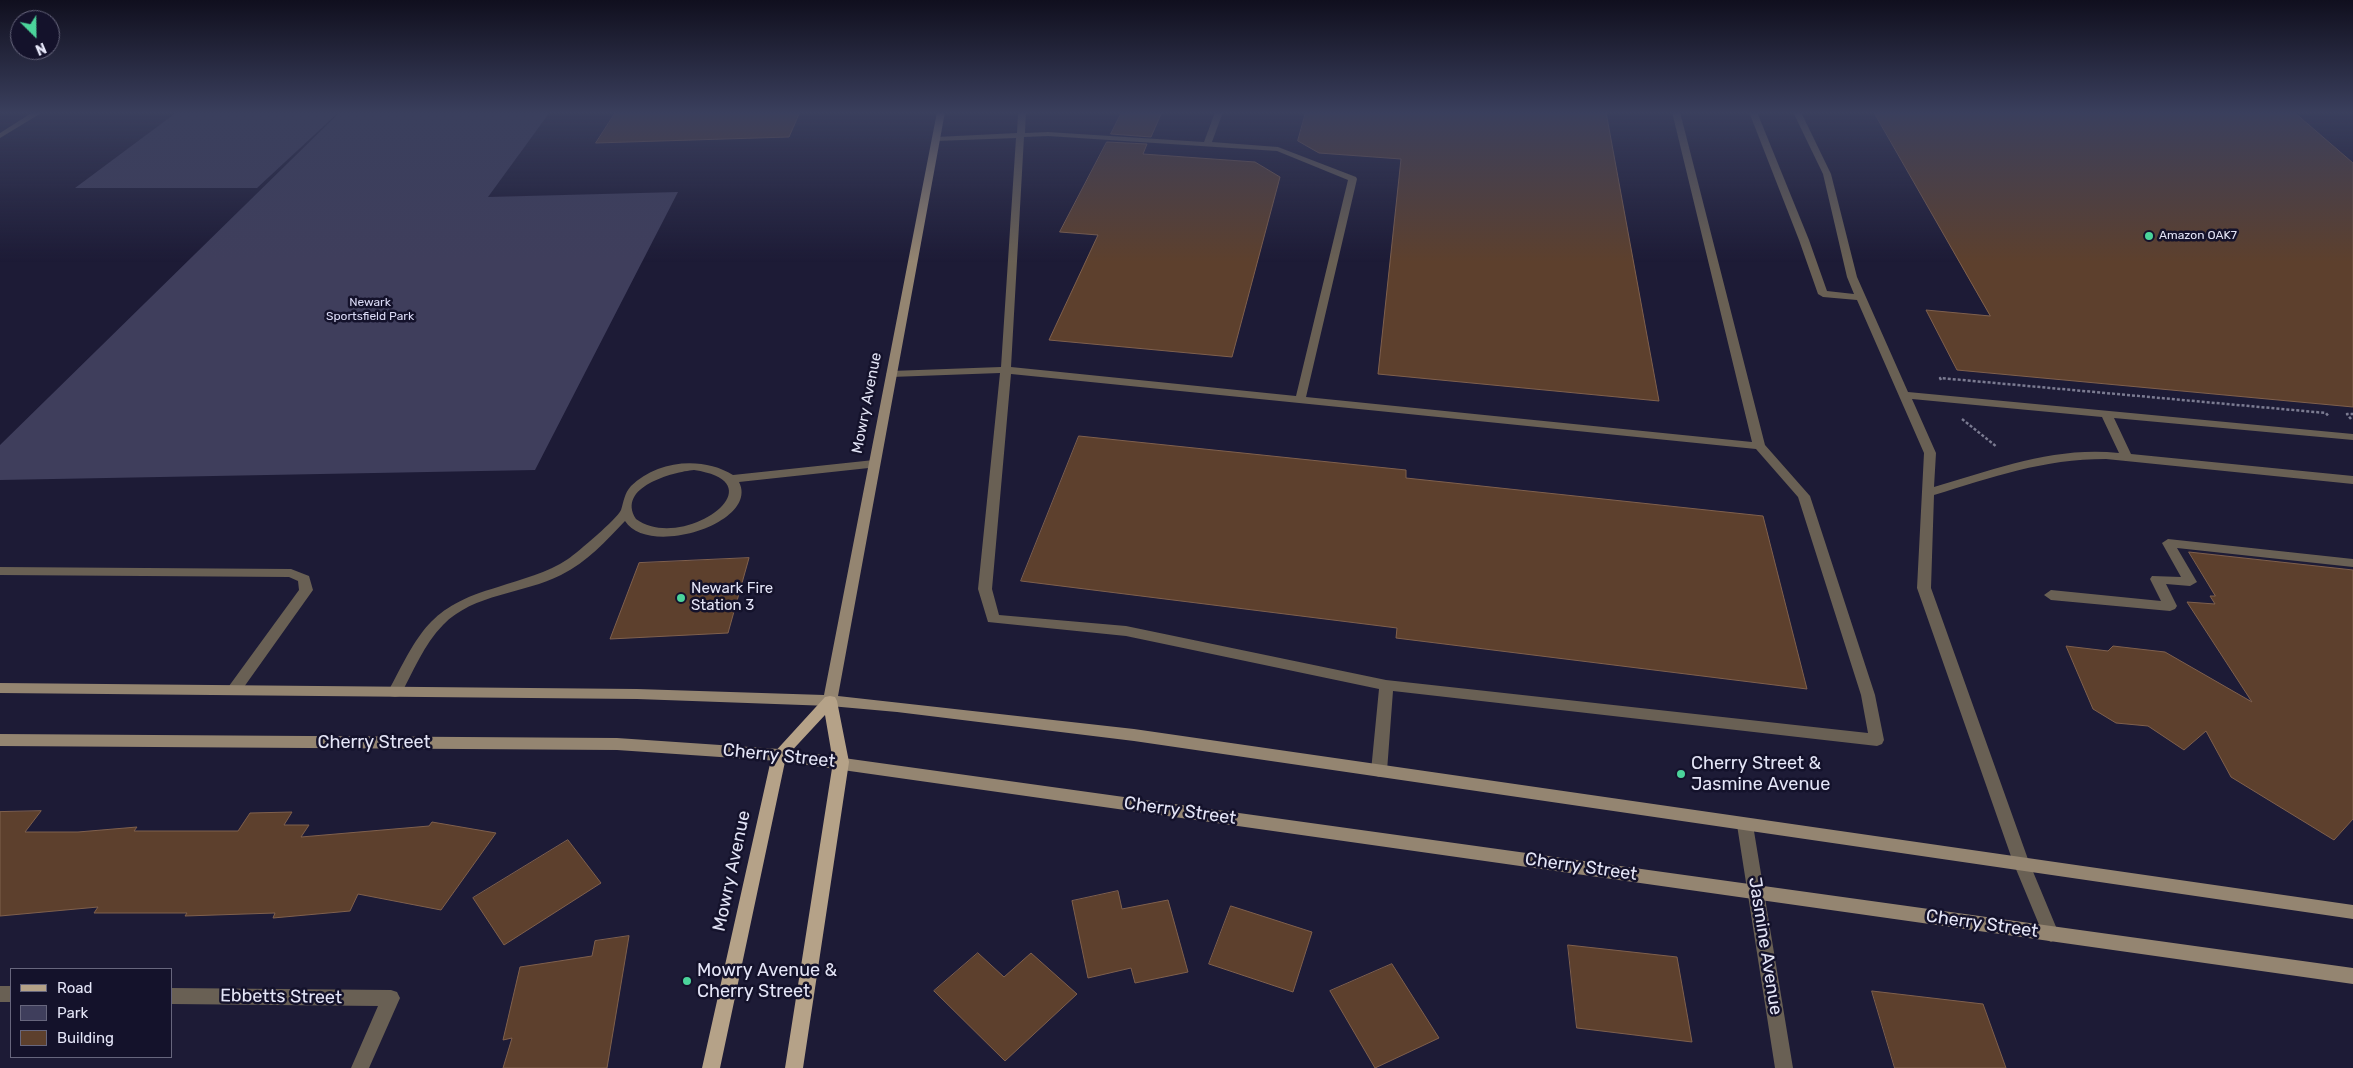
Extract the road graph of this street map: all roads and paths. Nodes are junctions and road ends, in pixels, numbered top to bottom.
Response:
1 (932, 162) edge
2 (1018, 162) edge
3 (1310, 162) edge
4 (1688, 162) edge
5 (1773, 162) edge
6 (1821, 162) edge
7 (1860, 296) junction
8 (1006, 370) junction
9 (891, 374) junction
10 (1905, 395) junction
11 (1300, 400) junction
12 (1957, 412) dead end
13 (2106, 414) junction
14 (2353, 414) edge
15 (2353, 421) edge
16 (2353, 437) edge
17 (1759, 446) junction
18 (1997, 447) dead end
19 (2127, 457) junction
20 (874, 464) junction
21 (732, 479) junction
22 (2353, 480) edge
23 (1928, 493) junction
24 (625, 513) junction
25 (2353, 563) edge
26 (0, 571) edge
27 (2051, 594) dead end
28 (1386, 685) junction
29 (0, 688) edge
30 (234, 690) junction
31 (395, 692) junction
32 (830, 701) junction
33 (0, 740) edge
34 (779, 755) junction
35 (840, 762) junction
36 (1379, 771) junction
37 (1745, 825) junction
38 (2021, 862) junction
39 (1756, 892) junction
40 (2353, 912) edge
41 (2051, 934) junction
42 (2353, 976) edge
43 (172, 996) edge
44 (360, 1068) edge
45 (711, 1068) edge
46 (794, 1068) edge
47 (1784, 1068) edge

1 - 9 main road, Mowry Avenue
2 - 8 street
3 - 11 street
4 - 17 street
5 - 7 street
6 - 7 street
7 - 10 street
8 - 9 street
8 - 11 street
8 - 28 street
9 - 20 main road, Mowry Avenue
10 - 13 street
10 - 23 street
11 - 17 street
12 - 18 path
13 - 16 street
13 - 19 street
14 - 15 path
17 - 28 street
19 - 22 street
19 - 23 street
20 - 21 street
20 - 32 main road, Mowry Avenue
21 - 24 street
21 - 24 street
23 - 38 street
24 - 31 street
25 - 27 street
26 - 30 street
28 - 36 street
29 - 30 main road
30 - 31 main road
31 - 32 main road
32 - 34 main road
32 - 35 main road, Mowry Avenue
32 - 36 main road
33 - 34 main road, Cherry Street
34 - 35 main road, Cherry Street
34 - 45 main road, Mowry Avenue
35 - 39 main road, Cherry Street
35 - 46 main road, Mowry Avenue
36 - 37 main road
37 - 38 main road
37 - 39 street, Jasmine Avenue
38 - 40 main road
38 - 41 street
39 - 41 main road, Cherry Street
39 - 47 street, Jasmine Avenue
41 - 42 main road, Cherry Street
43 - 44 street, Ebbetts Street

